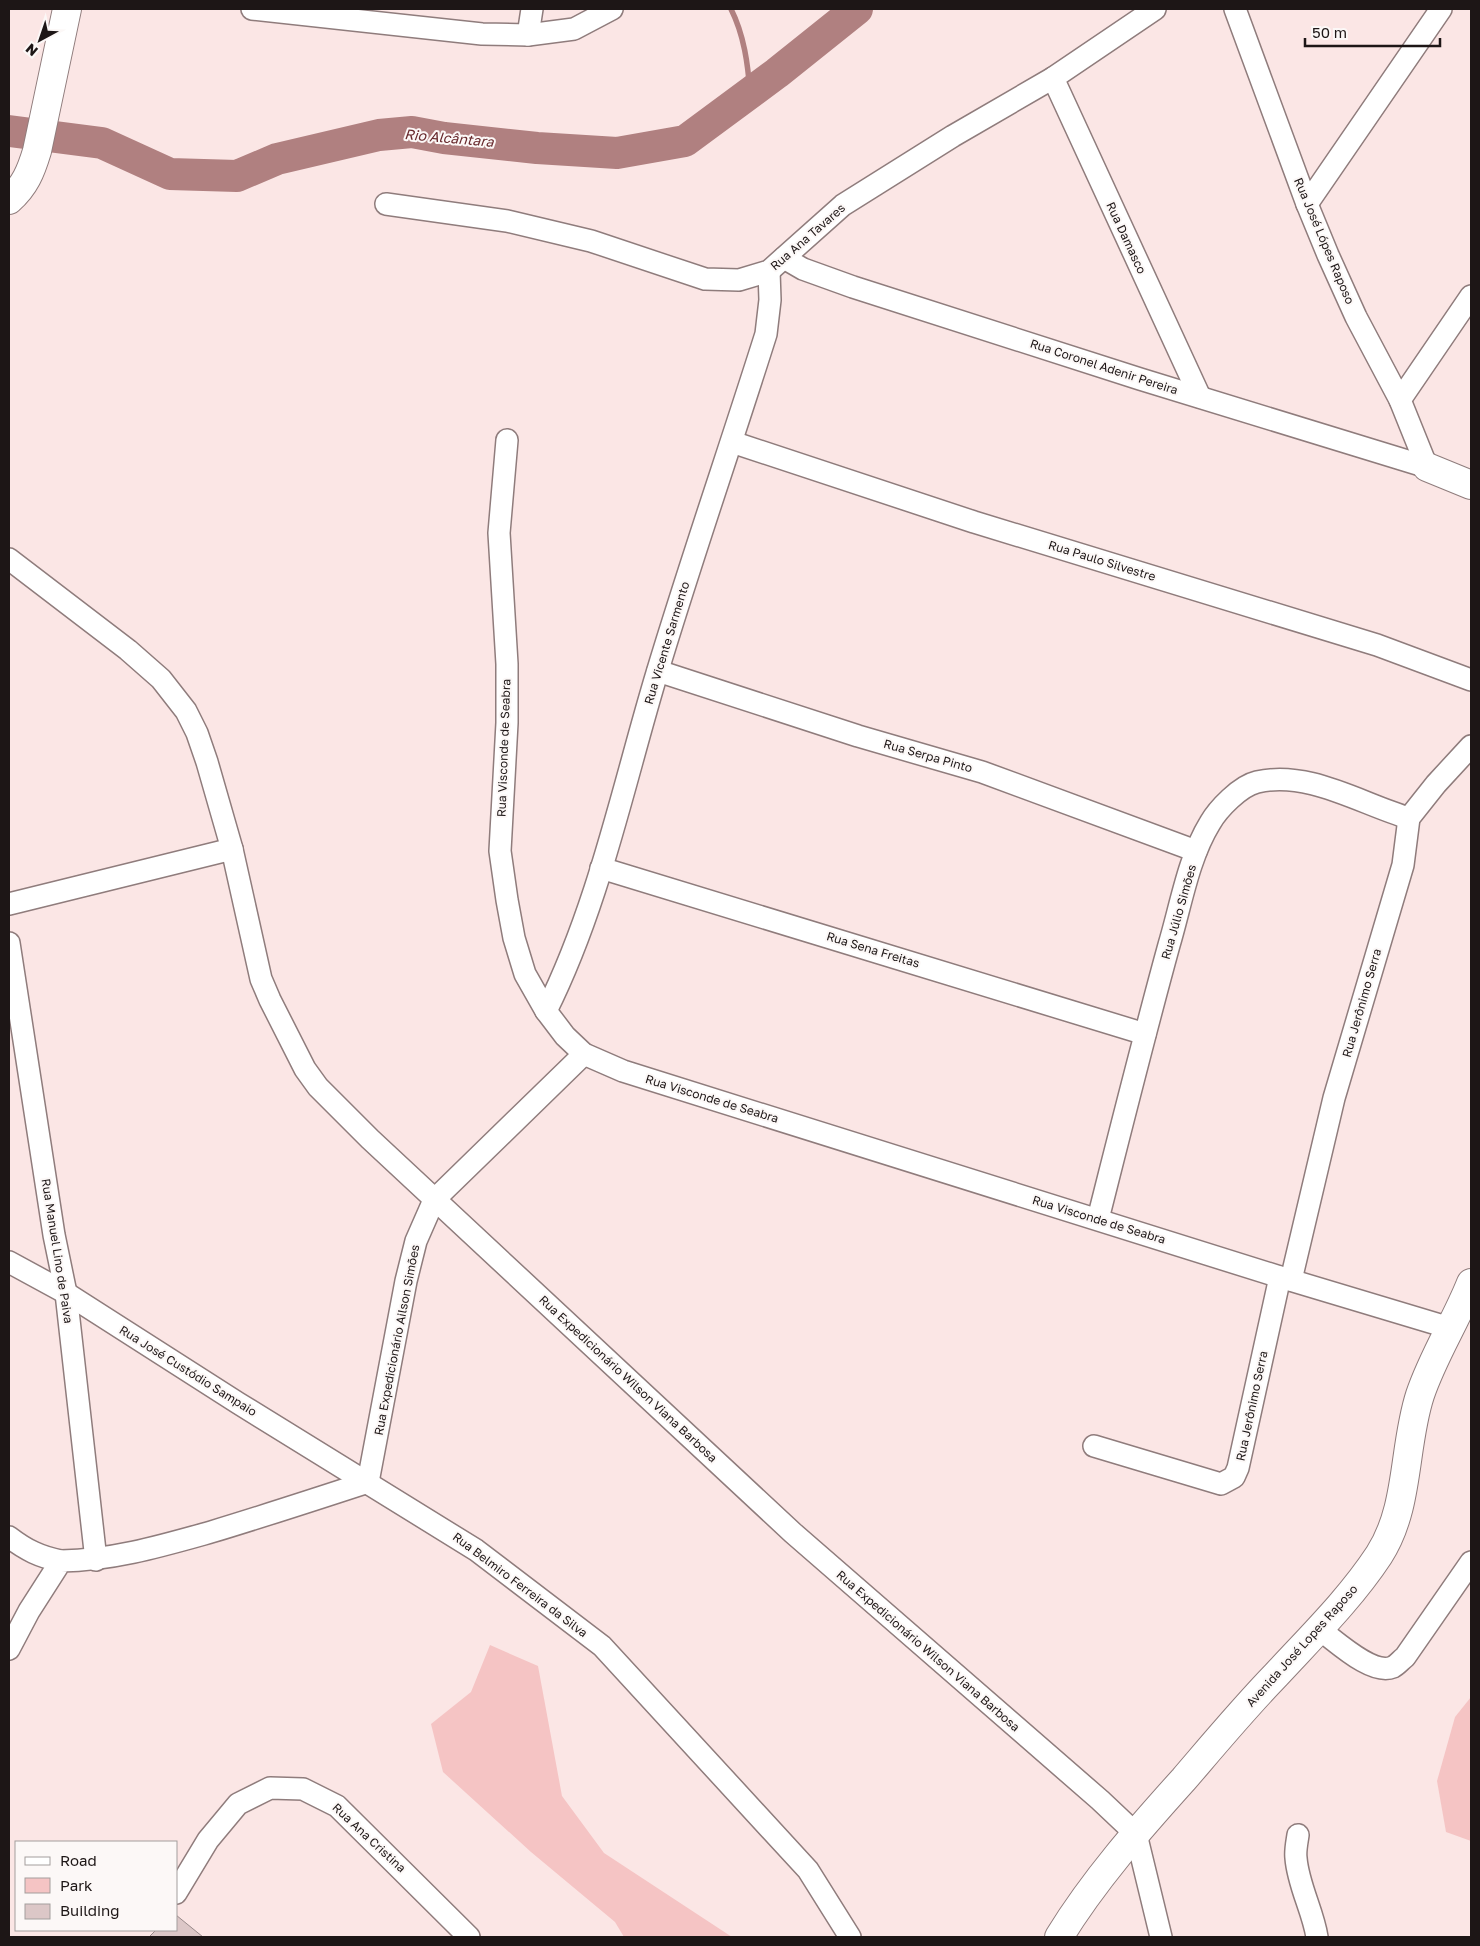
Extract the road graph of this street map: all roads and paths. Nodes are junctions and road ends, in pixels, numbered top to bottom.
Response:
1 (67, 9) edge
2 (252, 9) edge
3 (532, 9) edge
4 (612, 9) edge
5 (1154, 9) edge
6 (1235, 9) edge
7 (1442, 9) edge
8 (302, 11) edge
9 (528, 35) junction
10 (1052, 78) junction
11 (9, 200) edge
12 (386, 204) dead end
13 (1307, 204) junction
14 (776, 264) junction
15 (1471, 296) edge
16 (1200, 397) junction
17 (1400, 400) junction
18 (507, 440) dead end
19 (732, 442) junction
20 (1427, 467) junction
21 (1471, 485) edge
22 (9, 560) edge
23 (658, 671) junction
24 (1471, 680) edge
25 (1471, 746) edge
26 (1409, 818) junction
27 (232, 848) junction
28 (1196, 851) junction
29 (601, 868) junction
30 (9, 904) edge
31 (9, 943) edge
32 (546, 1011) junction
33 (1145, 1034) junction
34 (584, 1054) junction
35 (434, 1200) junction
36 (1098, 1219) junction
37 (9, 1262) edge
38 (1285, 1278) junction
39 (66, 1293) junction
40 (1464, 1307) edge
41 (1094, 1446) dead end
42 (368, 1482) junction
43 (9, 1537) edge
44 (96, 1560) junction
45 (61, 1561) junction
46 (1471, 1562) edge
47 (1319, 1629) junction
48 (9, 1650) edge
49 (1136, 1834) junction
50 (1298, 1835) dead end
51 (178, 1890) edge
52 (469, 1937) edge
53 (850, 1937) edge
54 (1059, 1937) edge
55 (1161, 1937) edge
56 (1317, 1937) edge

1 - 11 street
2 - 8 street
3 - 9 street
4 - 9 street
5 - 10 street, Rua Ana Tavares
6 - 13 street, Rua José Lópes Raposo
7 - 13 street
8 - 9 street
10 - 14 street, Rua Ana Tavares
10 - 16 street, Rua Damasco
12 - 14 street, Rua Ana Tavares
13 - 17 street, Rua José Lópes Raposo
14 - 16 street, Rua Coronel Adenir Pereira
14 - 19 street, Rua Vicente Sarmento
15 - 17 street
16 - 20 street, Rua Coronel Adenir Pereira
17 - 20 street, Rua José Lópes Raposo
18 - 32 street, Rua Visconde de Seabra
19 - 23 street, Rua Vicente Sarmento
19 - 24 street, Rua Paulo Silvestre
20 - 21 street
22 - 27 street, Rua Expedicionário Wilson Viana Barbosa
23 - 28 street, Rua Serpa Pinto
23 - 29 street, Rua Vicente Sarmento
25 - 26 street, Rua Jerônimo Serra
26 - 28 street, Rua Júlio Simões
26 - 38 street, Rua Jerônimo Serra
27 - 30 street
27 - 35 street, Rua Expedicionário Wilson Viana Barbosa
28 - 33 street, Rua Júlio Simões
29 - 32 street, Rua Vicente Sarmento
29 - 33 street, Rua Sena Freitas
31 - 39 street, Rua Manuel Lino de Paiva
32 - 34 street, Rua Visconde de Seabra
33 - 36 street, Rua Júlio Simões
34 - 35 street, Rua Expedicionário Ailson Simões
34 - 36 street, Rua Visconde de Seabra
35 - 42 street, Rua Expedicionário Ailson Simões
35 - 49 street, Rua Expedicionário Wilson Viana Barbosa
36 - 38 street, Rua Visconde de Seabra
37 - 39 street, Rua José Custódio Sampaio
38 - 40 street, Rua Visconde de Seabra
38 - 41 street, Rua Jerônimo Serra
39 - 42 street, Rua José Custódio Sampaio
39 - 44 street, Rua Manuel Lino de Paiva
40 - 47 street, Avenida José Lopes Raposo
42 - 44 street
42 - 53 street, Rua Belmiro Ferreira da Silva
43 - 45 street
44 - 45 street
45 - 48 street
46 - 47 street
47 - 49 street, Avenida José Lopes Raposo
49 - 54 street, Avenida José Lopes Raposo
49 - 55 street
50 - 56 street
51 - 52 street, Rua Ana Cristina

